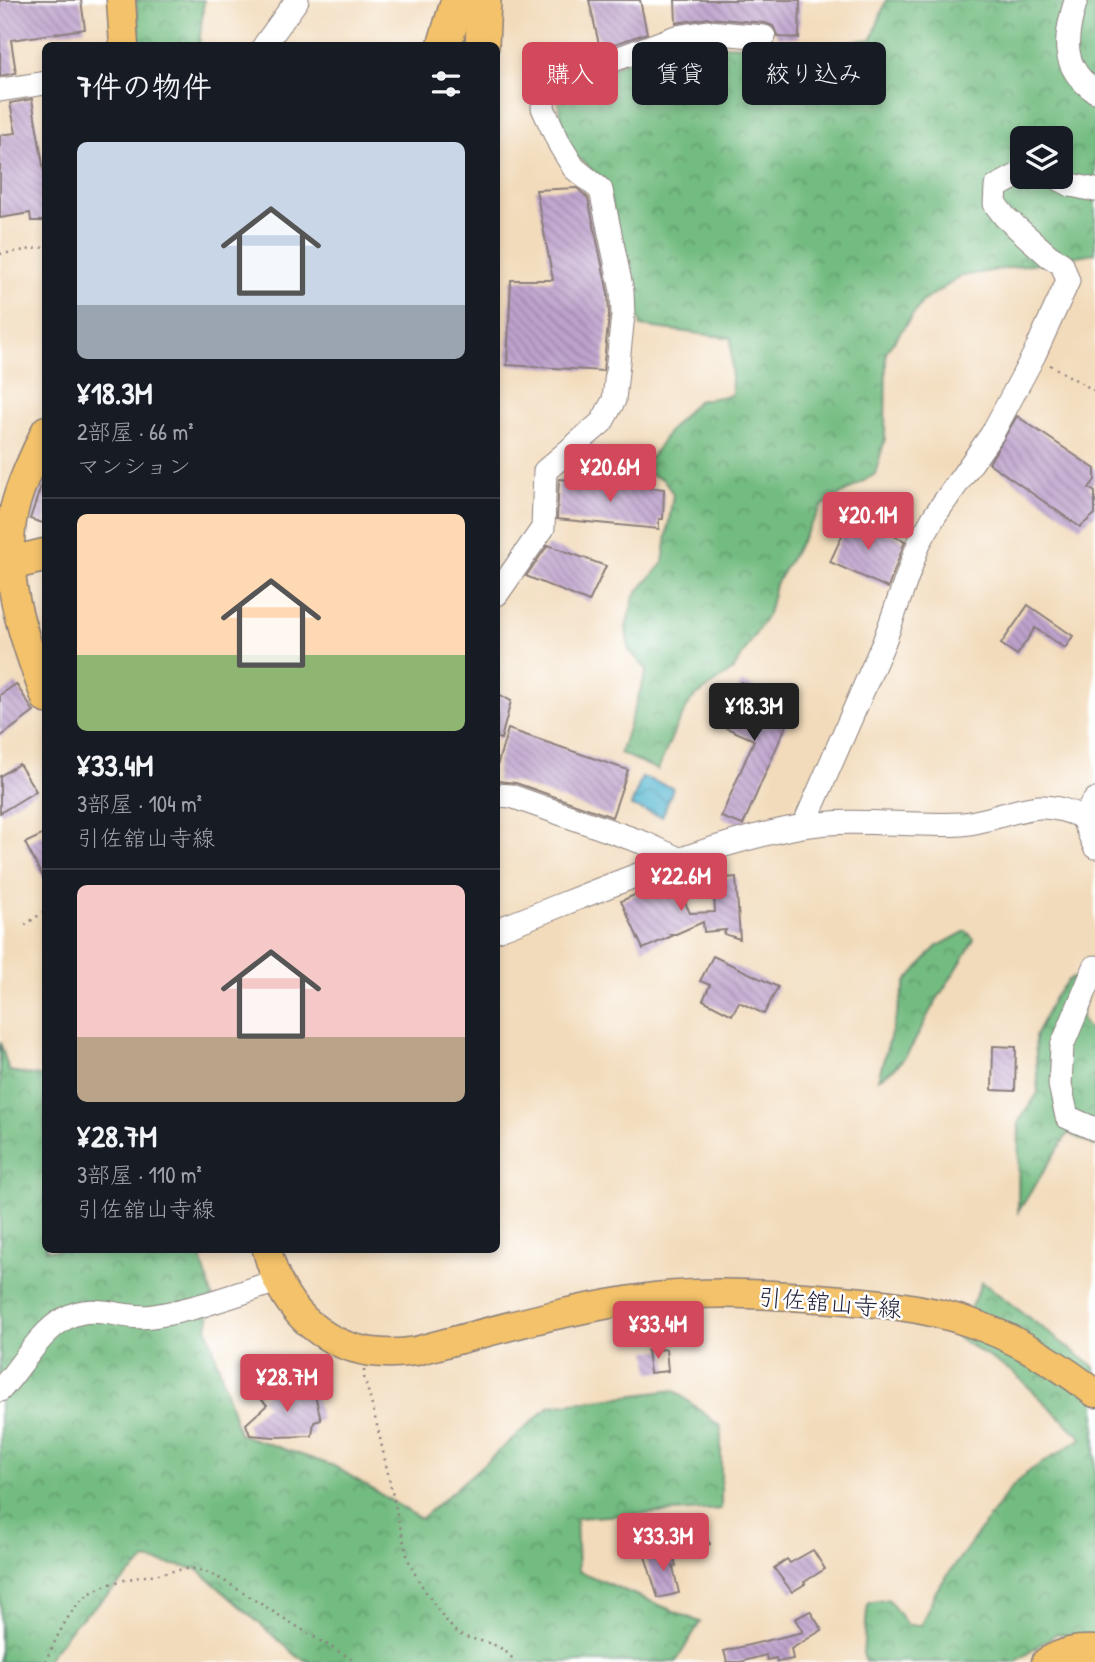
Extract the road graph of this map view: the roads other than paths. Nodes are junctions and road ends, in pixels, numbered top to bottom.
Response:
1 (121, 0) edge
2 (298, 0) edge
3 (458, 0) edge
4 (484, 0) edge
5 (1076, 0) edge
6 (764, 37) dead end
7 (124, 42) edge
8 (267, 42) edge
9 (445, 42) edge
10 (482, 42) edge
11 (42, 84) edge
12 (0, 90) edge
13 (1095, 91) edge
14 (1010, 179) edge
15 (1073, 185) edge
16 (1095, 190) edge
17 (42, 439) edge
18 (5, 549) edge
19 (42, 554) edge
20 (42, 567) edge
21 (500, 590) edge
22 (42, 687) edge
23 (500, 795) edge
24 (1091, 813) edge
25 (804, 825) junction
26 (1095, 847) edge
27 (681, 860) junction
28 (500, 929) edge
29 (1095, 967) edge
30 (1095, 1129) edge
31 (268, 1253) edge
32 (277, 1281) junction
33 (0, 1390) edge
34 (1095, 1393) edge
35 (1095, 1650) edge
36 (1046, 1662) edge

1 - 7 main road
2 - 8 street
3 - 9 highway
4 - 10 highway
5 - 13 street
6 - 21 street
11 - 12 street
14 - 25 street
15 - 16 street
17 - 18 main road
18 - 19 highway
18 - 20 highway
18 - 22 main road
23 - 27 street
24 - 25 street
24 - 26 street
25 - 27 street
27 - 28 street
29 - 30 street
31 - 32 main road, 引佐舘山寺線
32 - 33 street
32 - 34 main road, 引佐舘山寺線
35 - 36 main road

